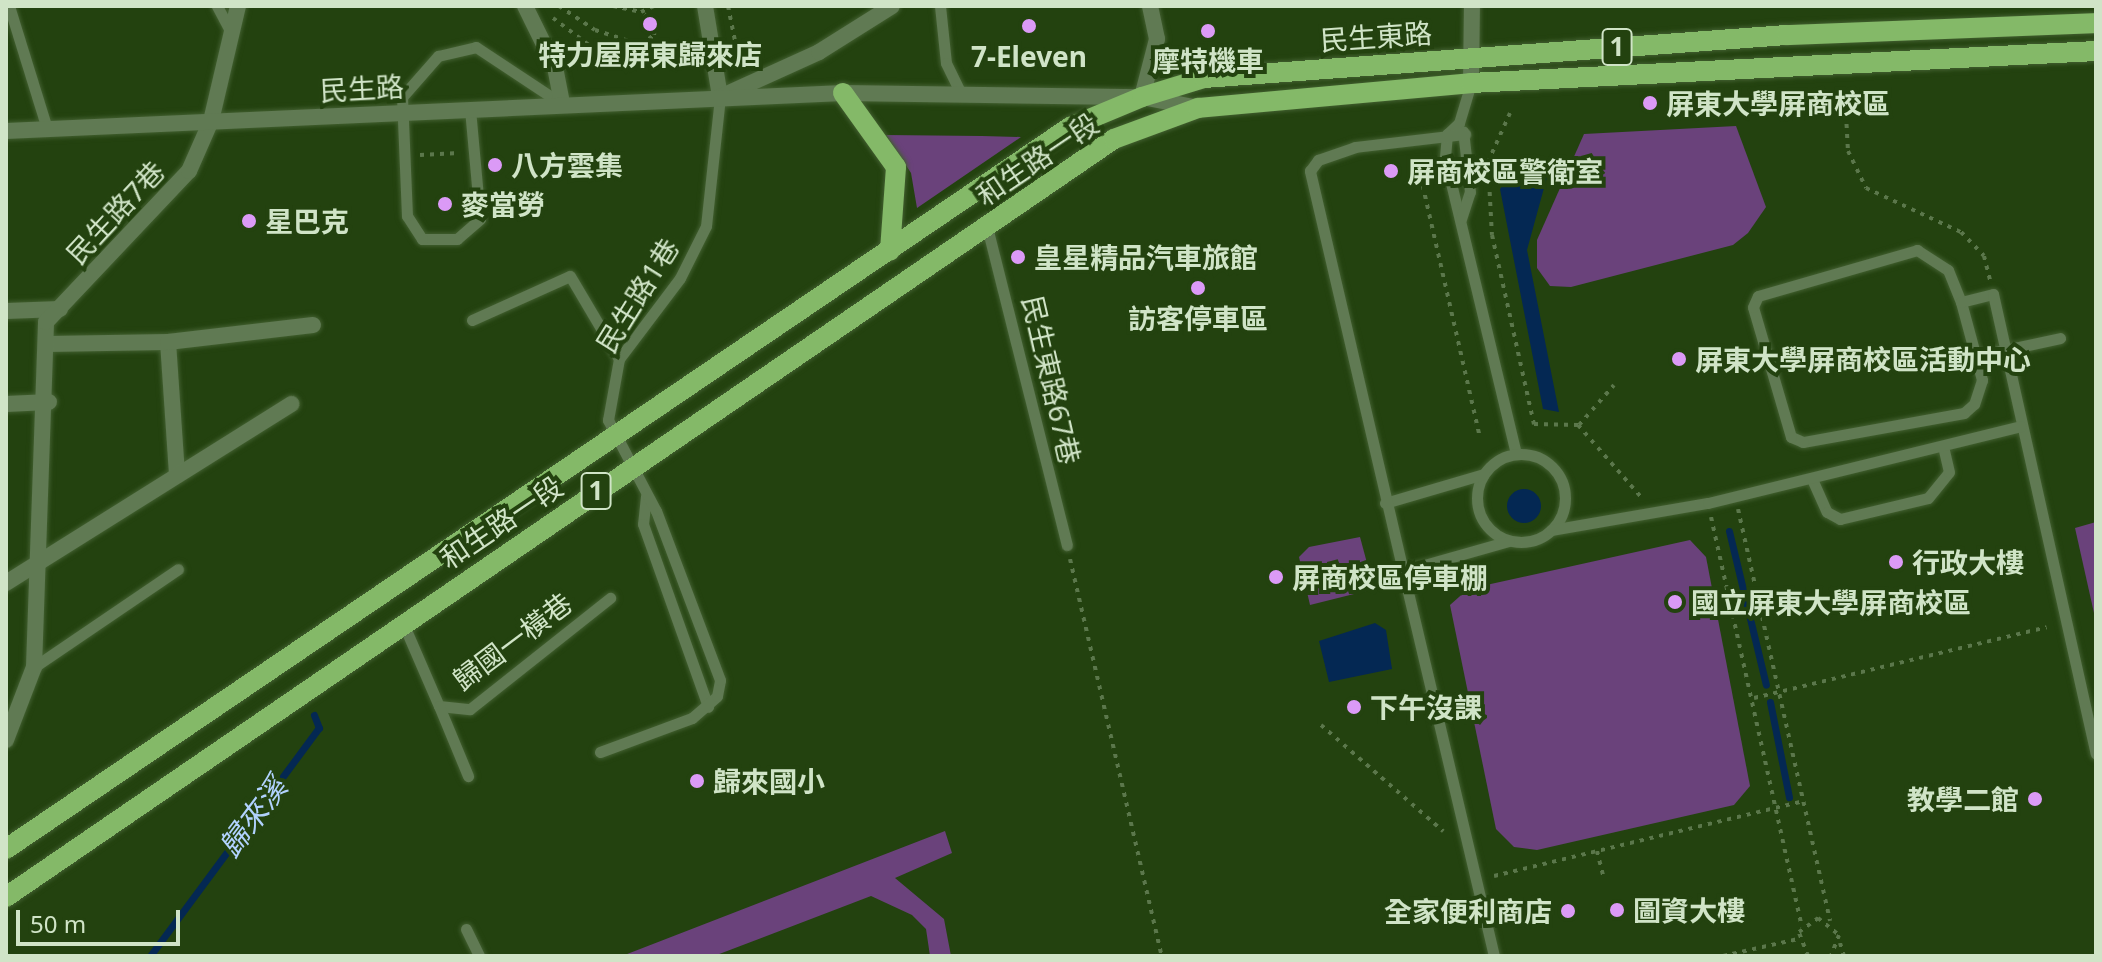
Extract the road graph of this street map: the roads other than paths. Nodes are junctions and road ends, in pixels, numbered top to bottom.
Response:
1 (9, 6) edge
2 (217, 6) edge
3 (238, 6) edge
4 (525, 6) edge
5 (705, 6) edge
6 (892, 6) edge
7 (940, 6) edge
8 (1150, 6) edge
9 (1472, 6) edge
10 (2096, 23) edge
11 (229, 29) junction
12 (2096, 51) edge
13 (1475, 57) junction
14 (1471, 83) junction
15 (960, 92) junction
16 (843, 93) junction
17 (720, 97) junction
18 (1142, 97) junction
19 (562, 104) junction
20 (1198, 108) junction
21 (470, 109) junction
22 (402, 112) junction
23 (211, 121) junction
24 (1462, 128) junction
25 (47, 129) junction
26 (6, 131) edge
27 (1447, 134) junction
28 (1461, 219) junction
29 (987, 227) junction
30 (890, 251) junction
31 (1961, 302) junction
32 (60, 309) junction
33 (6, 311) edge
34 (472, 320) dead end
35 (313, 325) dead end
36 (2060, 338) dead end
37 (168, 342) junction
38 (47, 344) junction
39 (2005, 349) junction
40 (1977, 356) junction
41 (619, 359) junction
42 (49, 402) junction
43 (6, 404) edge
44 (291, 404) dead end
45 (2021, 426) junction
46 (616, 439) junction
47 (1943, 447) junction
48 (1516, 453) junction
49 (629, 468) junction
50 (1484, 474) junction
51 (177, 475) junction
52 (1812, 479) junction
53 (646, 495) junction
54 (1385, 503) junction
55 (1551, 530) junction
56 (1509, 541) junction
57 (1067, 545) road end
58 (42, 560) junction
59 (178, 569) dead end
60 (1403, 571) junction
61 (6, 583) edge
62 (610, 598) dead end
63 (403, 623) junction
64 (34, 667) junction
65 (439, 706) junction
66 (708, 707) junction
67 (6, 740) edge
68 (600, 752) dead end
69 (2096, 754) edge
70 (468, 776) dead end
71 (6, 849) edge
72 (6, 897) edge
73 (466, 929) dead end
74 (479, 956) edge
75 (1494, 956) edge

1 - 25 lane
2 - 11 lane
3 - 11 street, 民生路7巷
4 - 19 street
5 - 17 street
6 - 17 street
7 - 15 lane
8 - 18 street
9 - 13 street
10 - 13 main road, 民生東路 / 1
11 - 23 street, 民生路7巷
12 - 14 main road, 民生東路 / 1
13 - 14 street
13 - 18 main road, 民生東路 / 1
14 - 20 main road, 民生東路 / 1
14 - 24 lane
15 - 16 street, 民生東路
15 - 18 street, 民生東路
16 - 17 street, 民生東路
16 - 30 main road
17 - 19 street, 民生路
17 - 41 lane, 民生路1巷
18 - 20 street, 民生東路
18 - 30 main road, 和生路一段 / 1
19 - 21 street, 民生路
19 - 22 lane
20 - 29 main road, 和生路一段 / 1
21 - 22 street, 民生路
21 - 22 lane
22 - 23 street, 民生路
23 - 25 street, 民生路
23 - 32 street, 民生路7巷
24 - 27 lane
24 - 28 lane
25 - 26 street, 民生路
27 - 28 lane
27 - 54 lane
28 - 48 lane
29 - 49 main road, 和生路一段 / 1
29 - 57 lane, 民生東路67巷
30 - 46 main road, 和生路一段 / 1
31 - 39 lane
31 - 40 lane
31 - 40 lane
32 - 33 street
32 - 38 street, 民生路7巷
34 - 41 lane
35 - 37 street
36 - 39 lane
37 - 38 street
37 - 51 street
38 - 42 street, 民生路7巷
39 - 40 lane
39 - 45 lane
41 - 46 lane, 民生路1巷
42 - 43 street
42 - 58 street, 民生路7巷
44 - 51 street
45 - 47 lane
45 - 69 lane
46 - 49 lane, 民生路1巷
46 - 71 main road, 和生路一段 / 1
47 - 52 lane
47 - 52 lane
48 - 50 lane
48 - 55 lane
49 - 53 lane, 民生路1巷
49 - 63 main road, 和生路一段 / 1
50 - 54 lane
50 - 56 lane
51 - 58 street
52 - 55 lane
53 - 66 lane
53 - 66 lane, 民生路1巷
54 - 60 lane
55 - 56 lane
56 - 60 lane
58 - 61 street
58 - 64 street, 民生路7巷
59 - 64 lane
60 - 75 lane
62 - 65 lane, 歸國一橫巷
63 - 65 lane, 歸國一橫巷
63 - 72 main road, 和生路一段 / 1
64 - 67 street, 民生路7巷
65 - 70 lane, 歸國一橫巷
66 - 68 lane
73 - 74 lane

